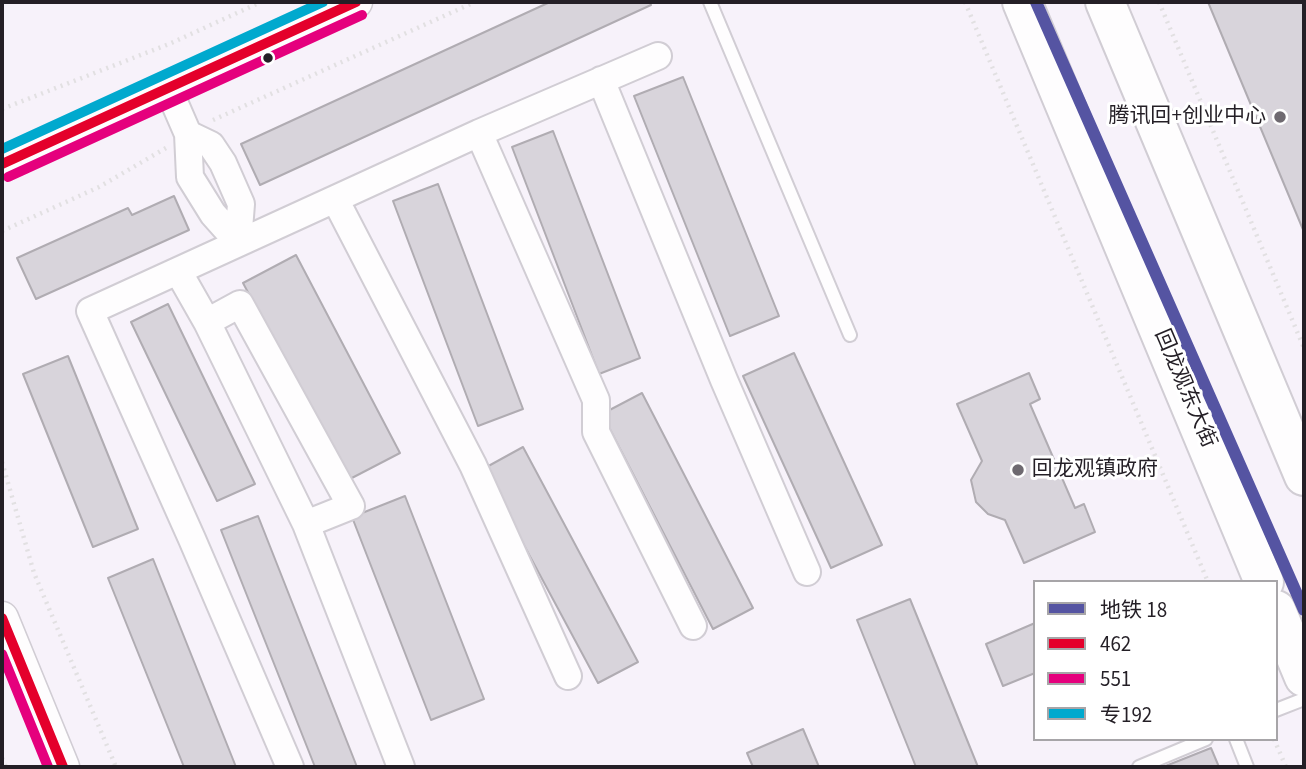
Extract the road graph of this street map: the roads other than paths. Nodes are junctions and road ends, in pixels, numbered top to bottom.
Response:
1 (356, 2) edge
2 (710, 2) edge
3 (1022, 2) edge
4 (1105, 2) edge
5 (658, 56) dead end
6 (601, 80) junction
7 (168, 88) junction
8 (479, 133) junction
9 (188, 134) junction
10 (2, 164) edge
11 (335, 199) junction
12 (238, 242) junction
13 (177, 271) junction
14 (207, 322) junction
15 (850, 335) dead end
16 (1304, 476) edge
17 (306, 524) junction
18 (807, 572) dead end
19 (1263, 580) edge
20 (1278, 615) edge
21 (2, 618) edge
22 (694, 626) dead end
23 (568, 676) dead end
24 (1304, 677) edge
25 (1304, 699) edge
26 (1278, 709) edge
27 (1201, 741) edge
28 (1237, 741) edge
29 (63, 767) edge
30 (290, 767) edge
31 (401, 767) edge
32 (1139, 767) edge
33 (1247, 767) edge

1 - 7 street
2 - 15 lane
3 - 19 main road, 回龙观东大街
4 - 16 main road
5 - 6 street
6 - 8 street
6 - 18 street
7 - 9 street
7 - 10 street
8 - 11 street
8 - 22 street
9 - 12 street
9 - 12 street
11 - 12 street
11 - 23 street
12 - 13 street
13 - 14 street
13 - 30 street
14 - 17 street
14 - 17 street
17 - 31 street
20 - 24 main road
21 - 29 street
25 - 26 lane
27 - 32 lane
28 - 33 lane

